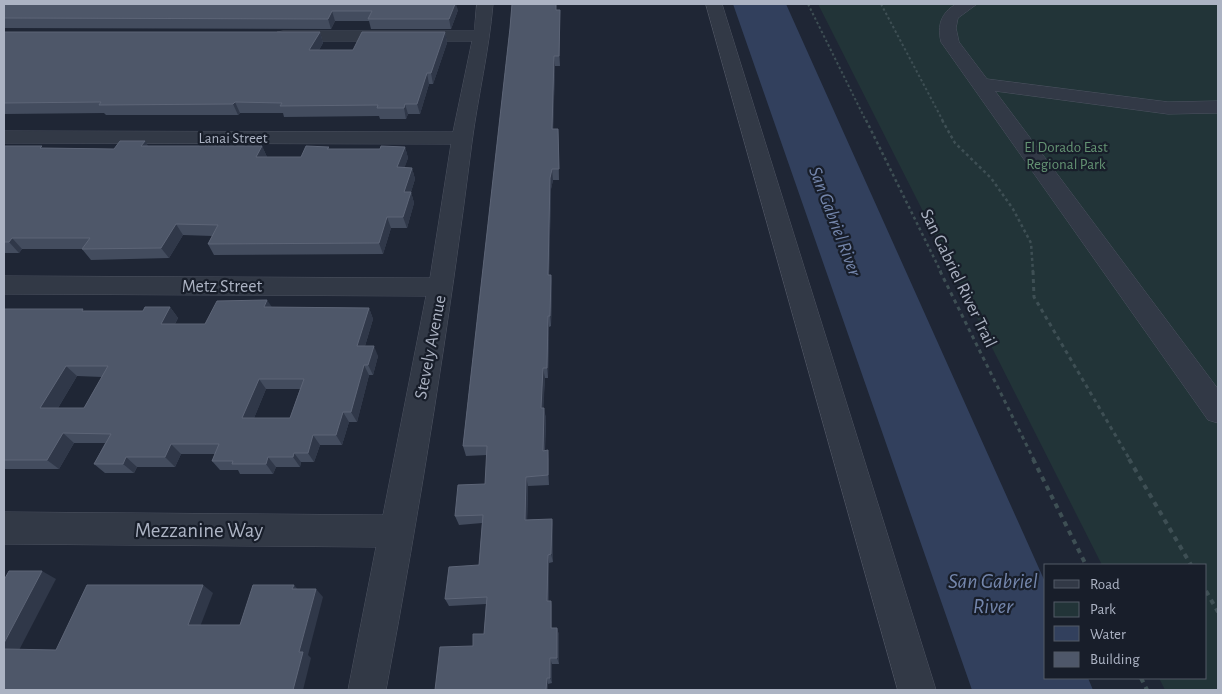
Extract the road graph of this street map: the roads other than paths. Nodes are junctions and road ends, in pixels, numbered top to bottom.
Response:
1 (485, 4) edge
2 (714, 4) edge
3 (969, 4) edge
4 (263, 36) edge
5 (482, 36) junction
6 (982, 85) junction
7 (1218, 107) edge
8 (4, 137) edge
9 (462, 138) junction
10 (4, 285) edge
11 (441, 286) junction
12 (1218, 412) edge
13 (4, 528) edge
14 (395, 531) junction
15 (367, 690) edge
16 (917, 690) edge

1 - 5 street, Stevely Avenue
2 - 16 street
3 - 6 street
4 - 5 street
5 - 9 street, Stevely Avenue
6 - 7 street
6 - 12 street
8 - 9 street, Lanai Street
9 - 11 street, Stevely Avenue
10 - 11 street, Metz Street
11 - 14 street, Stevely Avenue
13 - 14 street, Mezzanine Way
14 - 15 street, Stevely Avenue

